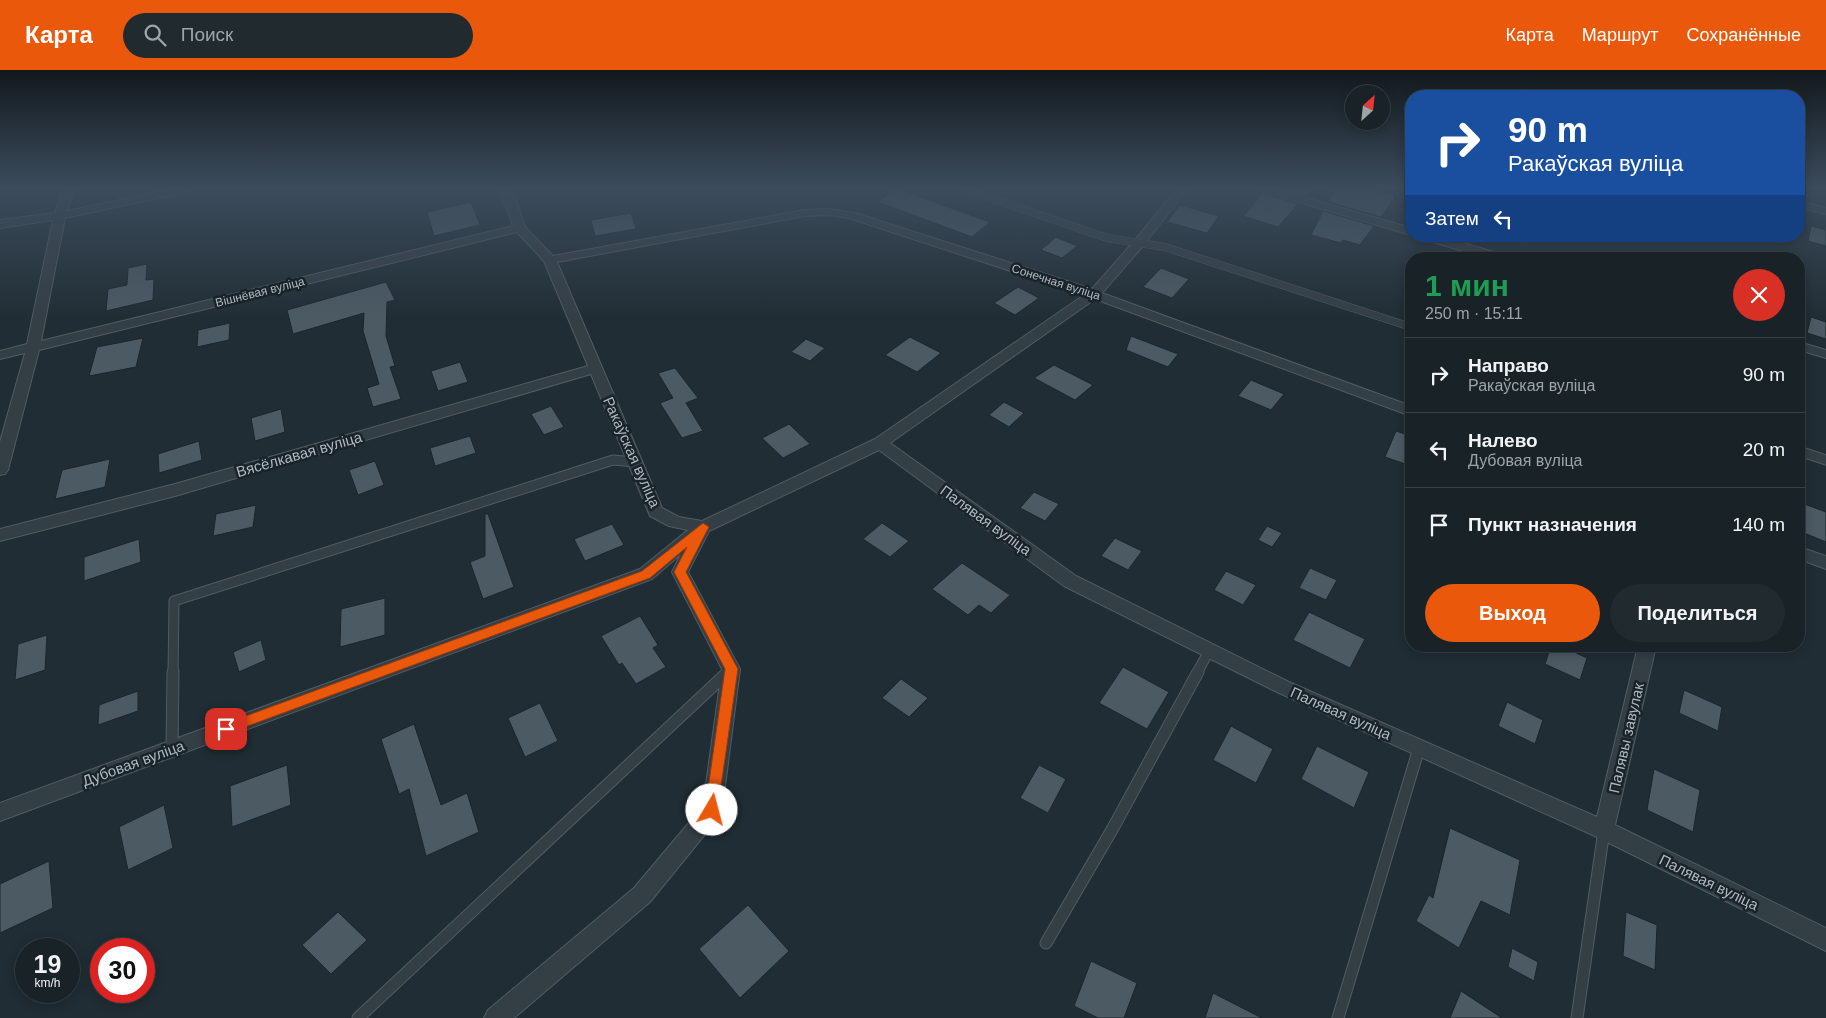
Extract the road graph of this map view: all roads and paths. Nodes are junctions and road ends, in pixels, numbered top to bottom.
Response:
1 (57, 232) edge
2 (503, 232) edge
3 (524, 232) edge
4 (698, 232) edge
5 (904, 232) edge
6 (1090, 232) edge
7 (1148, 232) edge
8 (661, 239) joint
9 (1447, 242) edge
10 (1139, 243) junction
11 (1480, 252) edge
12 (550, 260) junction
13 (1094, 294) junction
14 (1405, 325) edge
15 (33, 347) junction
16 (1805, 348) edge
17 (1826, 354) edge
18 (0, 355) edge
19 (596, 368) junction
20 (1405, 409) edge
21 (880, 443) junction
22 (1805, 453) edge
23 (1826, 460) edge
24 (635, 462) junction
25 (0, 470) edge
26 (703, 527) junction
27 (0, 536) edge
28 (1805, 555) edge
29 (1826, 563) edge
30 (1209, 651) junction
31 (1646, 652) edge
32 (731, 669) junction
33 (172, 748) junction
34 (1419, 748) junction
35 (0, 812) edge
36 (1604, 830) junction
37 (1826, 940) edge
38 (1046, 943) dead end
39 (358, 1018) edge
40 (496, 1018) edge
41 (1338, 1018) edge
42 (1577, 1018) edge

1 - 15 street
2 - 15 street, Вішнёвая вуліца
3 - 12 street, Ракаўская вуліца
4 - 8 street, Сонечная вуліца
5 - 13 street, Сонечная вуліца
6 - 10 lane
7 - 10 street, Дубовая вуліца
8 - 12 street
9 - 11 street
10 - 13 street, Дубовая вуліца
10 - 14 lane
12 - 19 street, Ракаўская вуліца
13 - 20 street, Сонечная вуліца
13 - 21 street, Дубовая вуліца
15 - 18 street, Вішнёвая вуліца
15 - 25 street
16 - 17 street
19 - 24 street, Ракаўская вуліца
19 - 27 street, Вясёлкавая вуліца
21 - 26 street, Дубовая вуліца
21 - 30 street, Палявая вуліца
22 - 23 lane
24 - 26 street, Ракаўская вуліца
24 - 33 lane
26 - 32 street
26 - 33 street, Дубовая вуліца
28 - 29 street
30 - 34 street, Палявая вуліца
30 - 38 lane
31 - 36 street, Палявы завулак
32 - 39 lane
32 - 40 street
33 - 35 street, Дубовая вуліца
34 - 36 street, Палявая вуліца
34 - 41 lane
36 - 37 street, Палявая вуліца
36 - 42 lane

